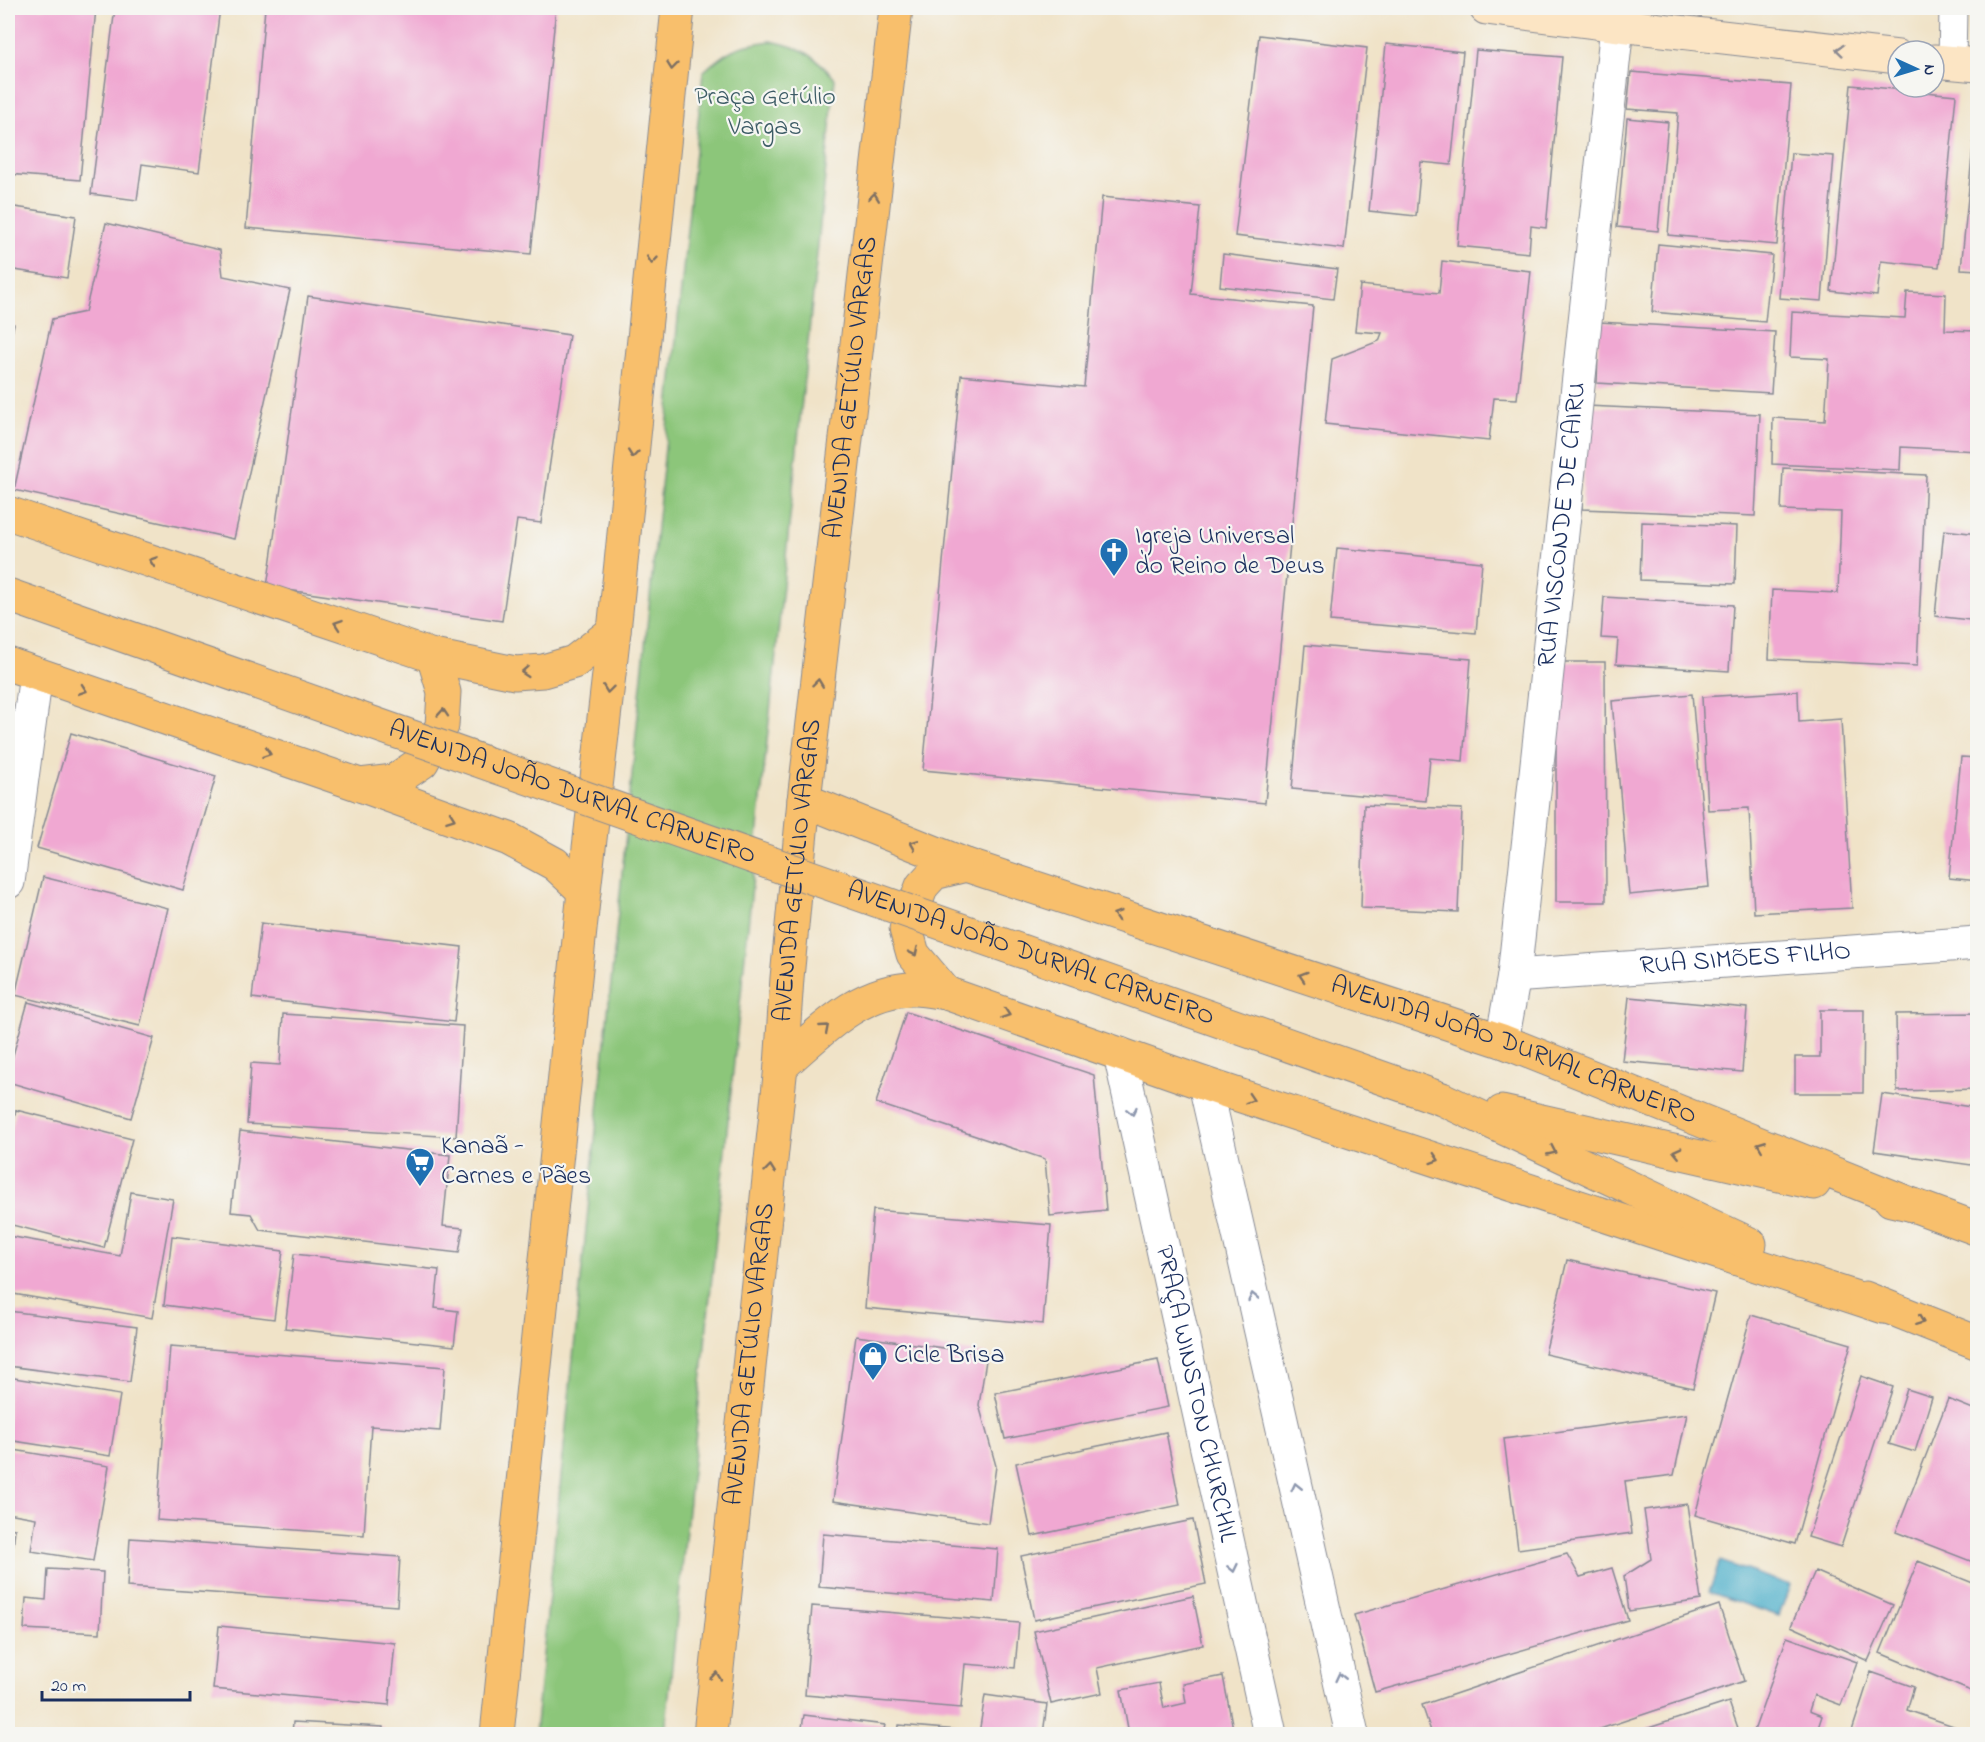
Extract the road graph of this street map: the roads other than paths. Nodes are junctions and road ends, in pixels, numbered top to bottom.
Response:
1 (678, 8) edge
2 (896, 8) edge
3 (1486, 8) edge
4 (1953, 8) edge
5 (1618, 16) edge
6 (1886, 55) edge
7 (1954, 63) edge
8 (8, 513) edge
9 (8, 595) edge
10 (614, 631) junction
11 (434, 656) junction
12 (22, 669) edge
13 (360, 785) junction
14 (804, 800) junction
15 (966, 865) junction
16 (8, 882) edge
17 (584, 891) junction
18 (1977, 943) edge
19 (1514, 976) junction
20 (946, 993) junction
21 (1502, 1041) junction
22 (1120, 1054) junction
23 (781, 1066) junction
24 (1205, 1084) junction
25 (1442, 1099) junction
26 (1913, 1205) junction
27 (1977, 1229) edge
28 (1884, 1307) junction
29 (1977, 1343) edge
30 (497, 1734) edge
31 (710, 1734) edge
32 (1270, 1734) edge
33 (1352, 1734) edge

1 -> 10 main road
14 -> 2 main road, AVENIDA GETÚLIO VARGAS
3 - 5 street
4 - 7 lane
6 -> 5 street
5 - 19 street, RUA VISCONDE DE CAIRU
11 -> 8 main road
9 - 25 main road, AVENIDA JOÃO DURVAL CARNEIRO, bridge
10 -> 11 main road
10 -> 17 main road
13 -> 11 main road
12 -> 13 main road
12 - 16 street
13 -> 17 main road
15 -> 14 main road, AVENIDA JOÃO DURVAL CARNEIRO
14 - 23 main road, AVENIDA GETÚLIO VARGAS
15 -> 20 main road
21 -> 15 main road, AVENIDA JOÃO DURVAL CARNEIRO
17 - 30 main road
18 - 19 street, RUA SIMÕES FILHO
19 - 21 street, RUA VISCONDE DE CAIRU
20 -> 22 main road, AVENIDA JOÃO DURVAL CARNEIRO
23 -> 20 main road, AVENIDA JOÃO DURVAL CARNEIRO
26 -> 21 main road, AVENIDA JOÃO DURVAL CARNEIRO
22 - 24 main road, AVENIDA JOÃO DURVAL CARNEIRO
22 -> 32 street, PRAÇA WINSTON CHURCHIL
31 -> 23 main road, AVENIDA GETÚLIO VARGAS
24 -> 28 main road, AVENIDA JOÃO DURVAL CARNEIRO
33 -> 24 street
26 -> 25 main road, AVENIDA JOÃO DURVAL CARNEIRO
25 -> 28 main road, AVENIDA JOÃO DURVAL CARNEIRO
26 - 27 main road, AVENIDA JOÃO DURVAL CARNEIRO
28 -> 29 main road, AVENIDA JOÃO DURVAL CARNEIRO

